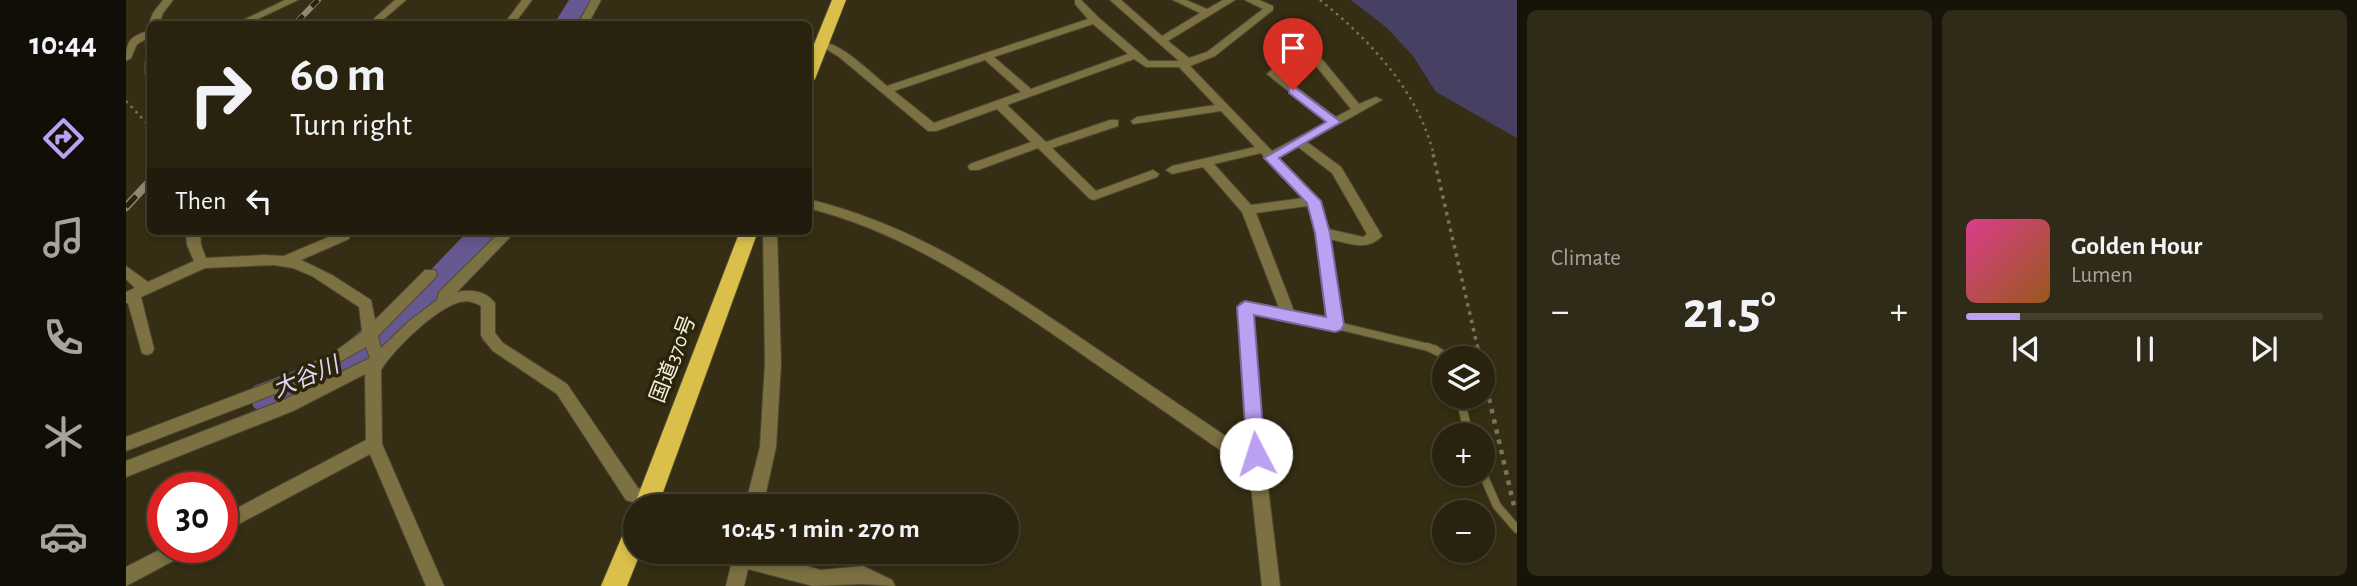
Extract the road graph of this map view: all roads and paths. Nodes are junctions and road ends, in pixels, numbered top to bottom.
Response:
1 (168, 0) edge
2 (293, 0) edge
3 (401, 0) edge
4 (528, 0) edge
5 (596, 0) edge
6 (839, 0) edge
7 (1115, 0) edge
8 (1178, 0) edge
9 (1230, 0) edge
10 (1250, 0) edge
11 (1320, 0) edge
12 (1078, 2) edge
13 (1207, 13) junction
14 (1095, 20) junction
15 (155, 21) edge
16 (247, 21) edge
17 (376, 21) edge
18 (511, 21) edge
19 (585, 21) edge
20 (147, 35) edge
21 (1161, 40) junction
22 (823, 44) junction
23 (1136, 55) junction
24 (986, 56) junction
25 (126, 58) edge
26 (1185, 63) junction
27 (812, 70) edge
28 (886, 90) junction
29 (1029, 93) junction
30 (1376, 100) dead end
31 (126, 101) edge
32 (999, 104) junction
33 (1224, 107) junction
34 (1358, 110) junction
35 (1137, 121) dead end
36 (1335, 122) junction
37 (1114, 123) dead end
38 (147, 124) edge
39 (1298, 142) junction
40 (989, 145) dead end
41 (1042, 145) junction
42 (1267, 153) junction
43 (1001, 157) junction
44 (1206, 162) junction
45 (974, 167) dead end
46 (1172, 170) dead end
47 (1153, 174) dead end
48 (1313, 201) junction
49 (812, 204) edge
50 (1248, 210) junction
51 (1322, 233) junction
52 (193, 235) edge
53 (344, 235) edge
54 (505, 235) edge
55 (747, 235) edge
56 (770, 235) edge
57 (286, 261) junction
58 (203, 263) junction
59 (126, 271) edge
60 (430, 274) dead end
61 (135, 293) edge
62 (444, 301) junction
63 (1289, 316) junction
64 (1335, 325) junction
65 (1477, 346) edge
66 (373, 347) junction
67 (1432, 348) edge
68 (147, 349) dead end
69 (1491, 409) edge
70 (126, 444) edge
71 (374, 444) junction
72 (1256, 454) junction
73 (126, 469) edge
74 (1488, 486) edge
75 (632, 494) edge
76 (650, 494) edge
77 (757, 494) edge
78 (1514, 509) dead end
79 (238, 516) edge
80 (1517, 529) edge
81 (152, 563) edge
82 (623, 564) edge
83 (740, 564) edge
84 (772, 564) edge
85 (126, 577) edge
86 (435, 586) edge
87 (614, 586) edge
88 (735, 586) edge
89 (886, 586) edge
90 (1271, 586) edge

1 - 15 street
2 - 16 street
3 - 17 street
4 - 18 street
5 - 19 street
6 - 22 highway
7 - 21 street
8 - 13 street
9 - 13 street
10 - 26 street
11 - 65 path
12 - 14 street
13 - 21 street
14 - 23 street
14 - 24 street
20 - 25 street
21 - 26 street
22 - 27 highway
22 - 28 street
23 - 26 street
23 - 29 street
24 - 28 street
24 - 29 street
26 - 33 street
28 - 32 street
29 - 32 street
30 - 34 street
31 - 38 path
32 - 41 street
33 - 35 street
33 - 42 street
34 - 36 street
34 - 36 street
36 - 39 street
37 - 41 street
39 - 42 street
39 - 51 street
40 - 43 street
41 - 43 street
41 - 47 street
42 - 44 street
42 - 48 street
43 - 45 street
44 - 46 street
44 - 50 street
48 - 50 street
48 - 51 street
49 - 72 street
50 - 63 street
51 - 64 street
52 - 58 street
53 - 57 street
54 - 62 street
55 - 76 highway, 国道370号
56 - 77 street
57 - 58 street
57 - 66 street
58 - 61 street
59 - 61 street
60 - 66 street
61 - 68 street
62 - 66 street
62 - 75 street
63 - 64 street
63 - 72 street
64 - 67 lane
66 - 70 street
66 - 71 street
66 - 73 street
69 - 78 path
71 - 79 street
71 - 86 street
72 - 90 street
74 - 80 lane
81 - 85 street
82 - 87 highway
83 - 88 street
84 - 89 street

